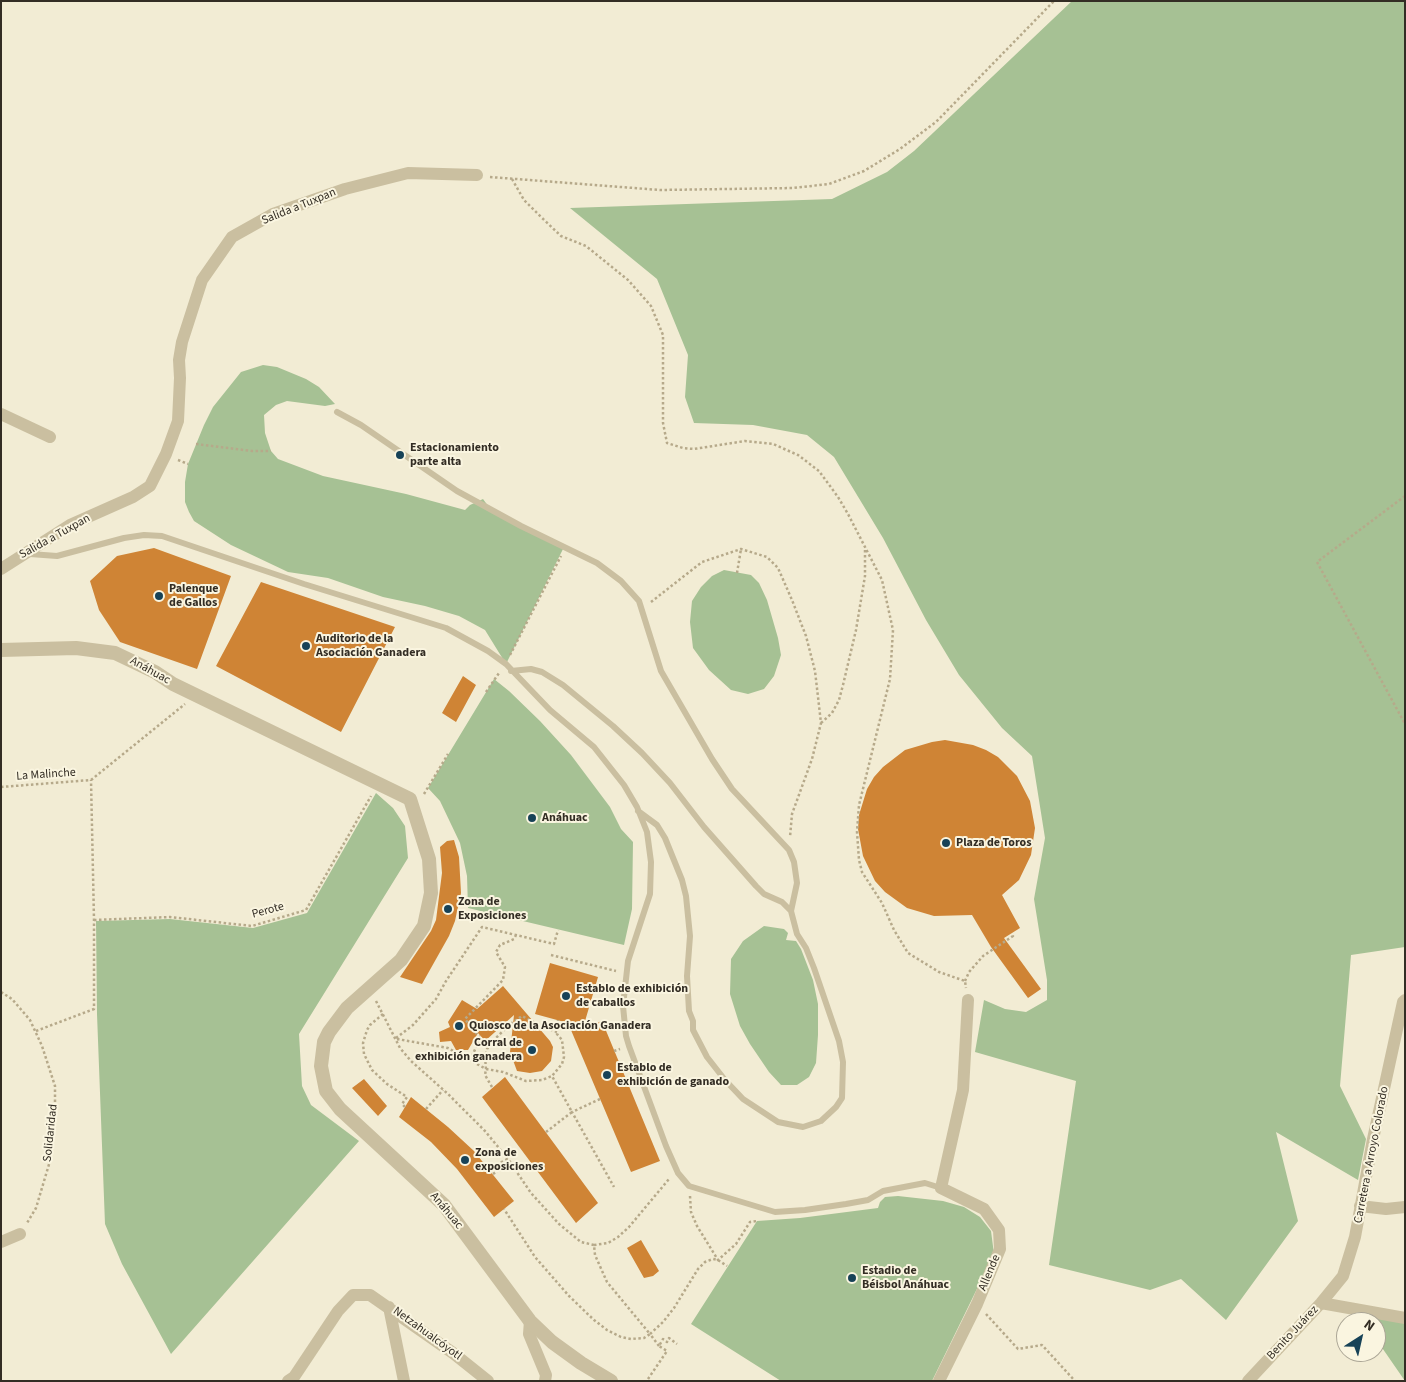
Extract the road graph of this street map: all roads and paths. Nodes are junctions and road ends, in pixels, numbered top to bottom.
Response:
1 (1054, 1) edge
2 (477, 175) joint
3 (512, 179) junction
4 (337, 412) dead end
5 (1, 414) edge
6 (50, 437) dead end
7 (196, 444) dead end
8 (271, 451) dead end
9 (1405, 496) edge
10 (564, 548) junction
11 (866, 548) junction
12 (741, 549) junction
13 (24, 553) junction
14 (1, 569) edge
15 (738, 572) dead end
16 (642, 609) junction
17 (1, 650) edge
18 (506, 664) junction
19 (512, 671) junction
20 (486, 692) dead end
21 (196, 695) junction
22 (821, 723) junction
23 (1405, 724) edge
24 (448, 754) dead end
25 (91, 780) junction
26 (1, 787) edge
27 (371, 795) dead end
28 (420, 799) dead end
29 (638, 811) junction
30 (789, 850) junction
31 (791, 911) junction
32 (94, 920) junction
33 (558, 930) dead end
34 (1011, 934) dead end
35 (516, 935) junction
36 (552, 955) dead end
37 (626, 973) junction
38 (965, 980) junction
39 (1, 992) edge
40 (374, 996) dead end
41 (968, 1000) joint
42 (1405, 1000) edge
43 (383, 1014) junction
44 (558, 1020) dead end
45 (36, 1031) junction
46 (557, 1032) junction
47 (395, 1038) junction
48 (470, 1061) junction
49 (486, 1069) junction
50 (552, 1076) junction
51 (492, 1087) dead end
52 (443, 1090) junction
53 (600, 1099) dead end
54 (405, 1106) dead end
55 (426, 1109) dead end
56 (572, 1112) junction
57 (546, 1132) dead end
58 (508, 1159) junction
59 (678, 1173) junction
60 (493, 1174) dead end
61 (690, 1186) junction
62 (614, 1187) dead end
63 (941, 1188) junction
64 (1360, 1206) junction
65 (1405, 1207) edge
66 (504, 1209) dead end
67 (757, 1221) dead end
68 (20, 1234) joint
69 (1, 1242) edge
70 (594, 1246) junction
71 (718, 1260) junction
72 (727, 1266) dead end
73 (1321, 1303) junction
74 (977, 1304) junction
75 (389, 1307) junction
76 (1405, 1318) edge
77 (530, 1321) junction
78 (650, 1334) junction
79 (677, 1344) dead end
80 (659, 1346) junction
81 (648, 1379) dead end
82 (288, 1381) edge
83 (404, 1381) edge
84 (488, 1381) edge
85 (545, 1381) edge
86 (611, 1381) edge
87 (939, 1381) edge
88 (1075, 1381) edge
89 (1248, 1381) edge

1 - 3 path
2 - 3 path
2 - 13 street, Salida a Tuxpan
3 - 11 path
4 - 10 lane
5 - 6 street
7 - 8 path
9 - 23 path
10 - 16 lane
10 - 18 path
11 - 22 path
11 - 38 path
12 - 15 path
12 - 16 path
12 - 22 path
13 - 14 street, Salida a Tuxpan
13 - 18 lane
16 - 30 lane
17 - 21 street, Anáhuac
18 - 19 lane
18 - 20 path
19 - 29 lane
19 - 31 lane
21 - 25 path
21 - 77 street, Anáhuac
22 - 30 path
24 - 28 path
25 - 26 path, La Malinche
25 - 32 path
27 - 32 path, Perote
29 - 31 lane
29 - 37 lane
30 - 31 lane
32 - 45 path
33 - 35 path
34 - 38 path
35 - 47 path
35 - 48 path
36 - 37 path
37 - 59 lane
38 - 41 path
39 - 45 path, Solidaridad
40 - 43 path
41 - 63 street
42 - 64 street, Carretera a Arroyo Colorado
43 - 47 path
43 - 54 path
44 - 46 path
45 - 68 path, Solidaridad
46 - 49 path
46 - 50 path
47 - 48 path
47 - 52 path
48 - 49 path
49 - 50 path
49 - 51 path
50 - 56 path
52 - 55 path
52 - 58 path
53 - 56 path
56 - 57 path
56 - 62 path
58 - 60 path
58 - 70 path
59 - 61 lane
59 - 70 path
61 - 63 lane
61 - 71 path
63 - 74 street, Allende
64 - 65 street
64 - 73 street, Carretera a Arroyo Colorado
66 - 78 path
67 - 71 path
68 - 69 street
70 - 78 path
71 - 72 path
71 - 78 path
73 - 76 street, Benito Juárez
73 - 89 street, Benito Juárez
74 - 87 street, Allende
74 - 88 path
75 - 82 street, Netzahualcóyotl
75 - 83 street
75 - 84 street, Netzahualcóyotl
77 - 85 street
77 - 86 street, Anáhuac
78 - 80 path
79 - 80 path
80 - 81 path

